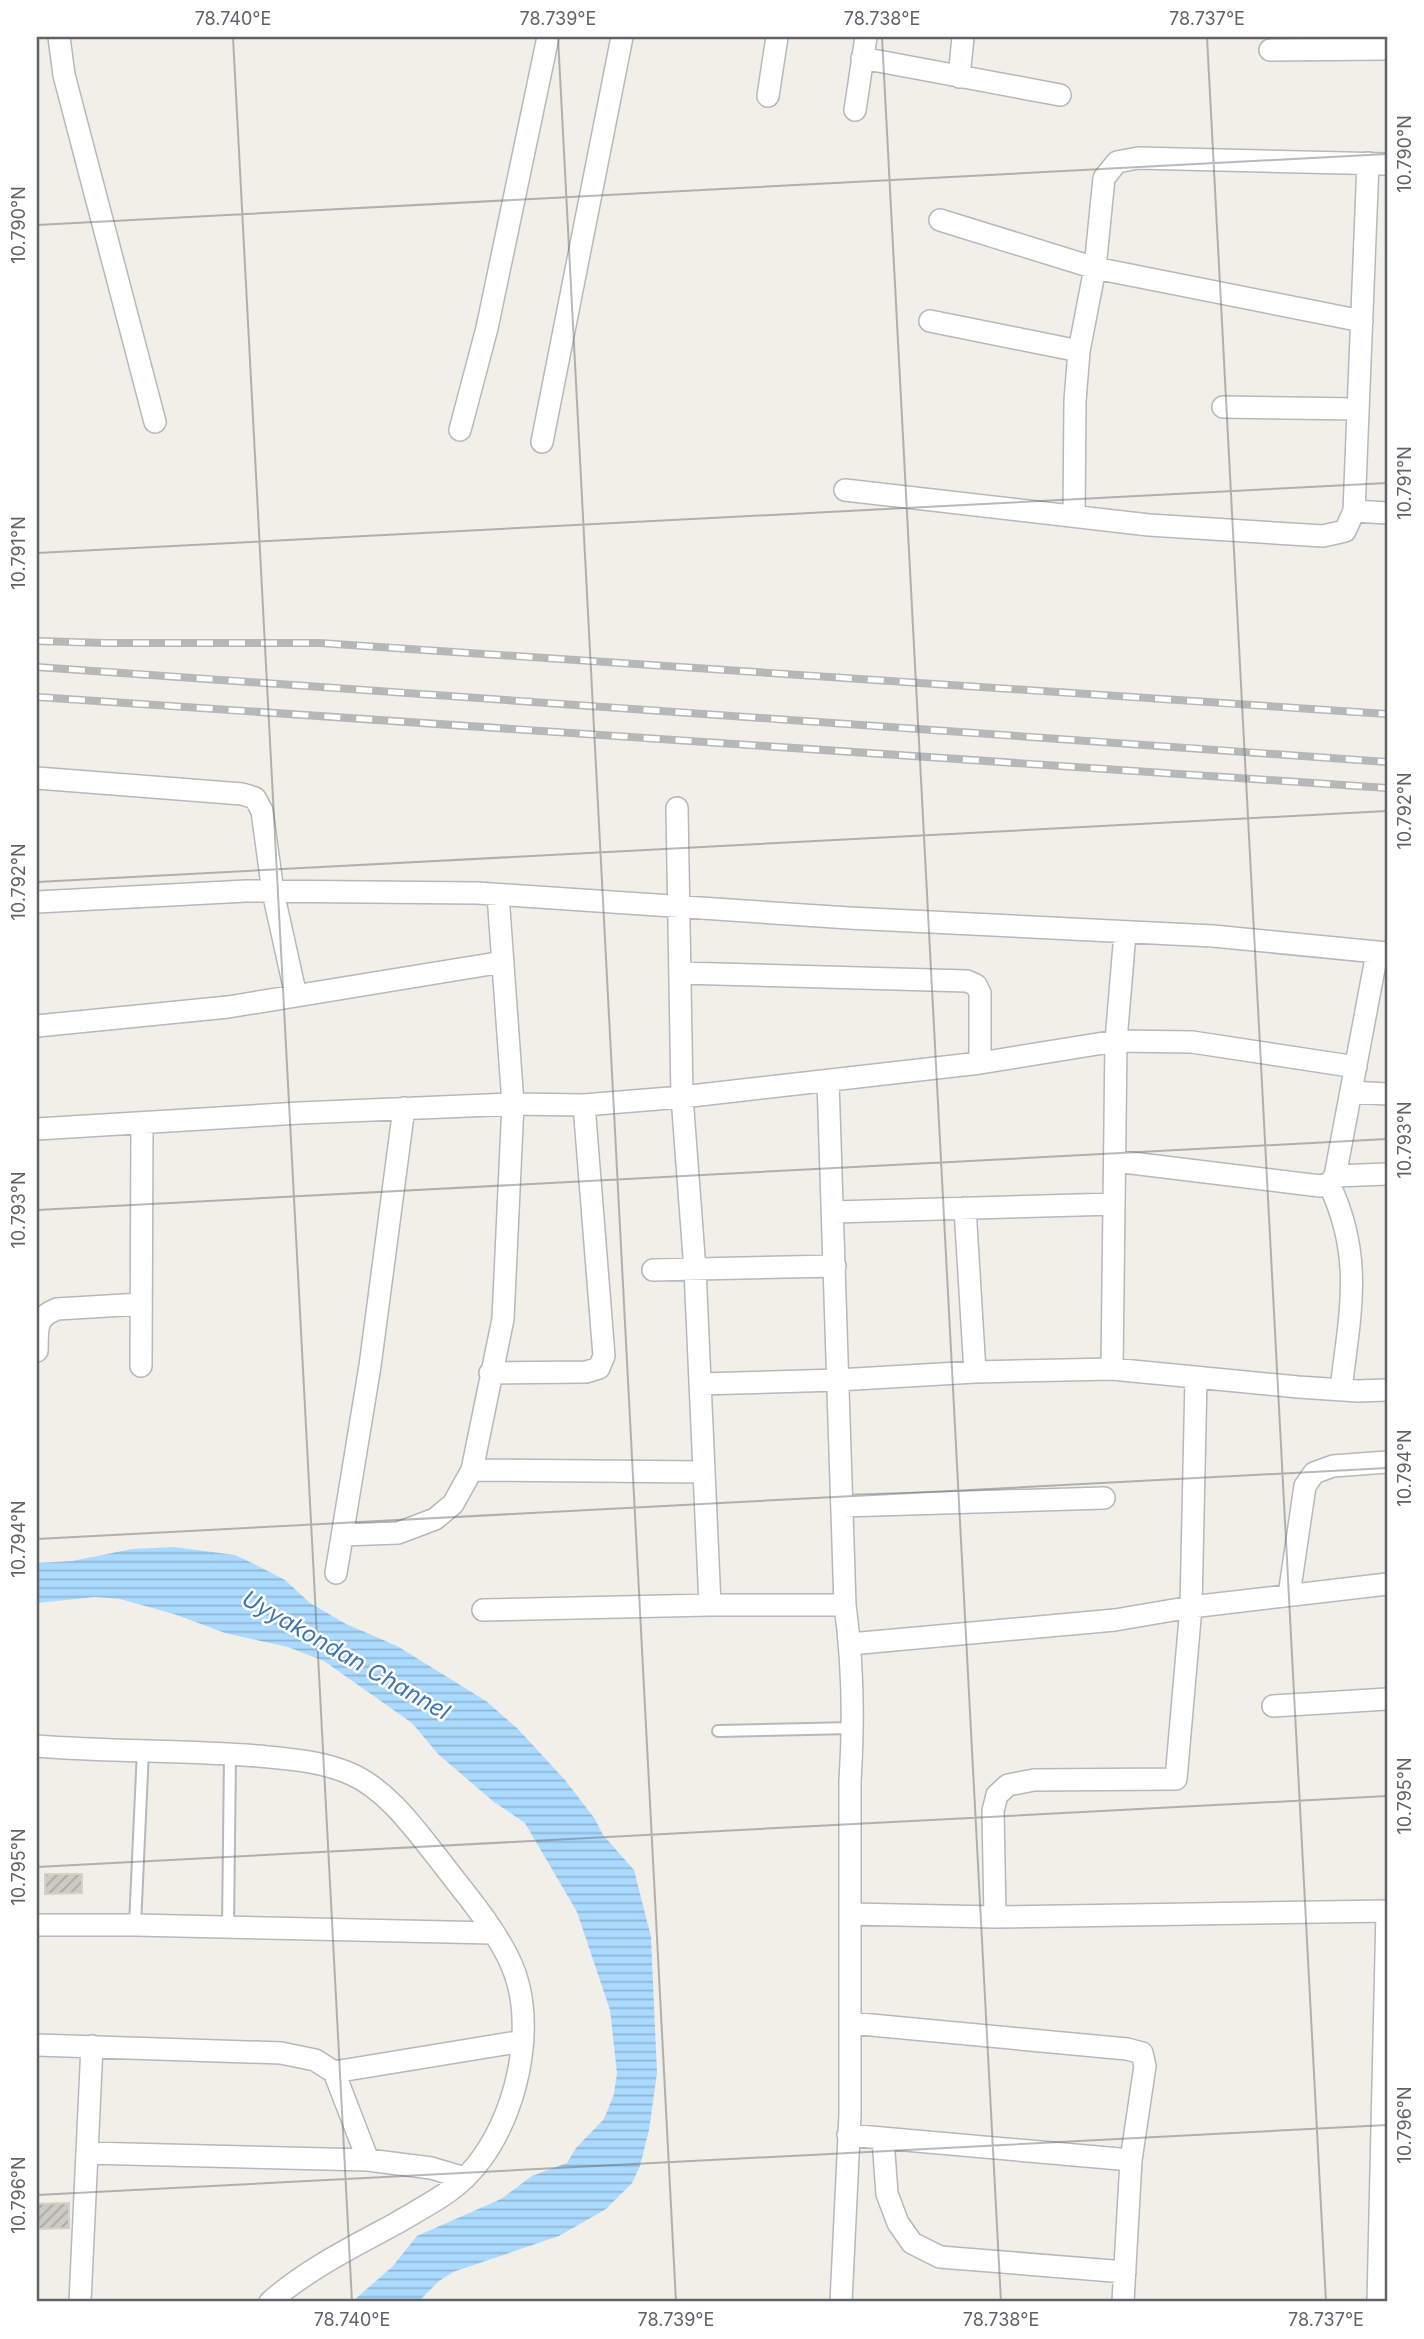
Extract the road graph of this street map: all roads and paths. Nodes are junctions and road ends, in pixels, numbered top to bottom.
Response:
1 (59, 37) edge
2 (548, 37) edge
3 (622, 37) edge
4 (777, 37) edge
5 (866, 37) edge
6 (963, 37) edge
7 (1387, 49) edge
8 (1270, 50) dead end
9 (862, 58) junction
10 (959, 77) junction
11 (1060, 95) dead end
12 (768, 96) dead end
13 (855, 110) dead end
14 (1378, 163) edge
15 (940, 220) dead end
16 (1095, 268) junction
17 (930, 321) dead end
18 (1362, 321) junction
19 (1079, 351) junction
20 (1223, 407) dead end
21 (1358, 409) junction
22 (155, 422) dead end
23 (460, 430) dead end
24 (542, 442) dead end
25 (845, 491) dead end
26 (1354, 511) junction
27 (1387, 513) edge
28 (1074, 516) junction
29 (37, 778) edge
30 (677, 808) dead end
31 (273, 891) junction
32 (498, 895) junction
33 (37, 902) edge
34 (680, 909) junction
35 (1125, 933) junction
36 (1382, 953) edge
37 (503, 962) junction
38 (681, 973) junction
39 (296, 996) junction
40 (37, 1026) edge
41 (1116, 1041) junction
42 (980, 1063) junction
43 (1356, 1067) junction
44 (828, 1082) junction
45 (1351, 1092) junction
46 (1387, 1094) edge
47 (682, 1097) junction
48 (513, 1104) junction
49 (584, 1105) junction
50 (404, 1108) junction
51 (142, 1123) junction
52 (37, 1129) edge
53 (1115, 1161) junction
54 (1387, 1174) edge
55 (1332, 1180) junction
56 (1114, 1204) junction
57 (965, 1208) junction
58 (834, 1212) junction
59 (835, 1266) junction
60 (653, 1270) dead end
61 (695, 1270) junction
62 (141, 1304) junction
63 (37, 1352) edge
64 (141, 1366) dead end
65 (1112, 1369) junction
66 (975, 1372) junction
67 (490, 1373) junction
68 (1196, 1378) junction
69 (838, 1380) junction
70 (700, 1384) junction
71 (1341, 1390) junction
72 (1387, 1390) edge
73 (1387, 1462) edge
74 (472, 1470) junction
75 (704, 1472) junction
76 (1104, 1498) dead end
77 (842, 1506) junction
78 (343, 1535) junction
79 (336, 1573) dead end
80 (1387, 1584) edge
81 (1289, 1595) junction
82 (710, 1605) junction
83 (845, 1605) junction
84 (1191, 1606) junction
85 (483, 1610) dead end
86 (850, 1644) junction
87 (1387, 1699) edge
88 (1273, 1706) dead end
89 (853, 1728) junction
90 (718, 1731) dead end
91 (37, 1746) edge
92 (143, 1751) junction
93 (230, 1754) junction
94 (850, 1914) junction
95 (995, 1917) junction
96 (37, 1925) edge
97 (135, 1925) junction
98 (228, 1927) junction
99 (493, 1933) junction
100 (850, 2023) junction
101 (523, 2041) junction
102 (37, 2045) edge
103 (92, 2046) junction
104 (334, 2072) junction
105 (849, 2136) junction
106 (883, 2139) junction
107 (87, 2153) junction
108 (368, 2160) junction
109 (1131, 2160) junction
110 (465, 2178) junction
111 (1125, 2272) junction
112 (80, 2302) edge
113 (270, 2302) edge
114 (841, 2302) edge
115 (1123, 2302) edge
116 (1378, 2302) edge

1 - 22 street
2 - 23 street
3 - 24 street
4 - 12 street
5 - 9 street
6 - 10 street
7 - 8 street
9 - 10 street
9 - 13 street
10 - 11 street
14 - 16 street
14 - 18 street
15 - 16 street
16 - 18 street
16 - 19 street
17 - 19 street
18 - 21 street
19 - 28 street
20 - 21 street
21 - 26 street
25 - 28 street
26 - 27 street
26 - 28 street
29 - 31 street
30 - 34 street
31 - 32 street
31 - 33 street
31 - 39 street
32 - 34 street
32 - 37 street
34 - 35 street
34 - 38 street
35 - 36 street
35 - 41 street
36 - 43 street
37 - 39 street
37 - 48 street
38 - 42 street
38 - 47 street
39 - 40 street
41 - 42 street
41 - 43 street
41 - 53 street
42 - 44 street
43 - 45 street
44 - 47 street
44 - 58 street
45 - 46 street
45 - 55 street
47 - 49 street
47 - 61 street
48 - 49 street
48 - 50 street
48 - 67 street
49 - 67 street
50 - 51 street
50 - 78 street
51 - 52 street
51 - 62 street
53 - 55 street
53 - 56 street
54 - 55 street
55 - 71 street
56 - 57 street
56 - 65 street
57 - 58 street
57 - 66 street
58 - 59 street
59 - 61 street
59 - 69 street
60 - 61 street
61 - 70 street
62 - 63 street
62 - 64 street
65 - 66 street
65 - 68 street
66 - 69 street
67 - 74 street
68 - 71 street
68 - 84 street
69 - 70 street
69 - 77 street
70 - 75 street
71 - 72 street
73 - 81 street
74 - 75 street
74 - 78 street
75 - 82 street
76 - 77 street
77 - 83 street
78 - 79 street
80 - 81 street
81 - 84 street
82 - 83 street
82 - 85 street
83 - 86 street
84 - 86 street
84 - 95 street
86 - 89 street
87 - 88 street
89 - 90 lane
89 - 94 street
91 - 92 street
92 - 93 street
92 - 97 lane
93 - 98 lane
93 - 99 street
94 - 95 street
94 - 100 street
95 - 116 street
96 - 97 street
97 - 98 street
98 - 99 street
99 - 101 street
100 - 105 street
100 - 109 street
101 - 104 street
101 - 110 street
102 - 103 street
103 - 104 street
103 - 107 street
104 - 108 street
105 - 106 street
105 - 114 street
106 - 109 street
106 - 111 street
107 - 108 street
107 - 112 street
108 - 110 street
109 - 111 street
110 - 113 street
111 - 115 street

